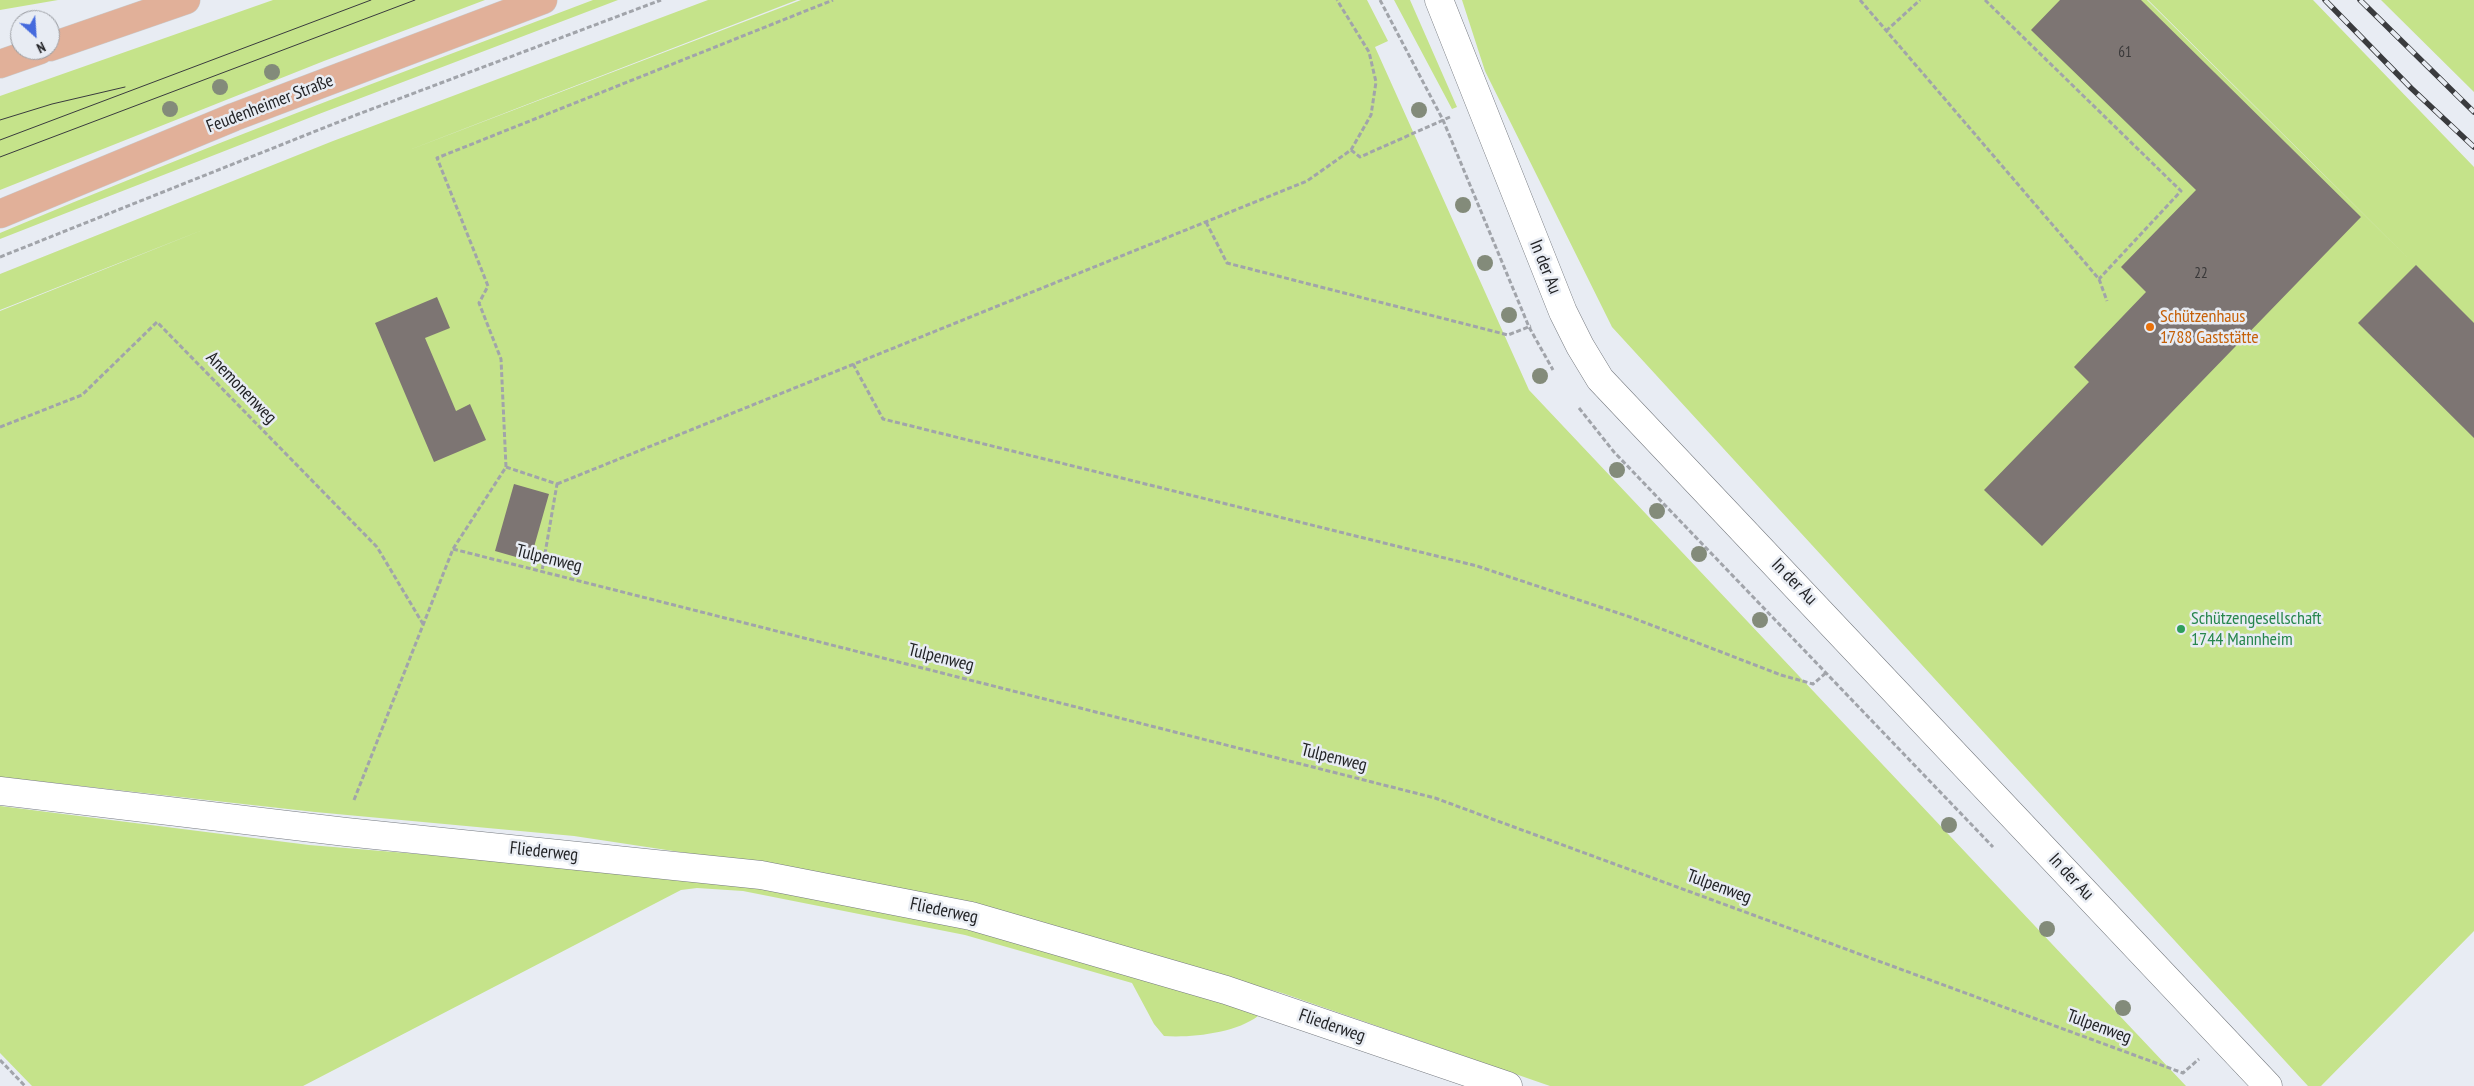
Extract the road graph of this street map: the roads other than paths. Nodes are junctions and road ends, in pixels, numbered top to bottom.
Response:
1 (186, 0) edge
2 (542, 0) edge
3 (1439, 0) edge
4 (60, 44) edge
5 (0, 214) edge
6 (0, 791) edge
7 (1508, 1086) edge
8 (2268, 1086) edge

1 - 4 main road
2 - 5 main road, Feudenheimer Straße
3 - 8 lane, In der Au
6 - 7 lane, Fliederweg

